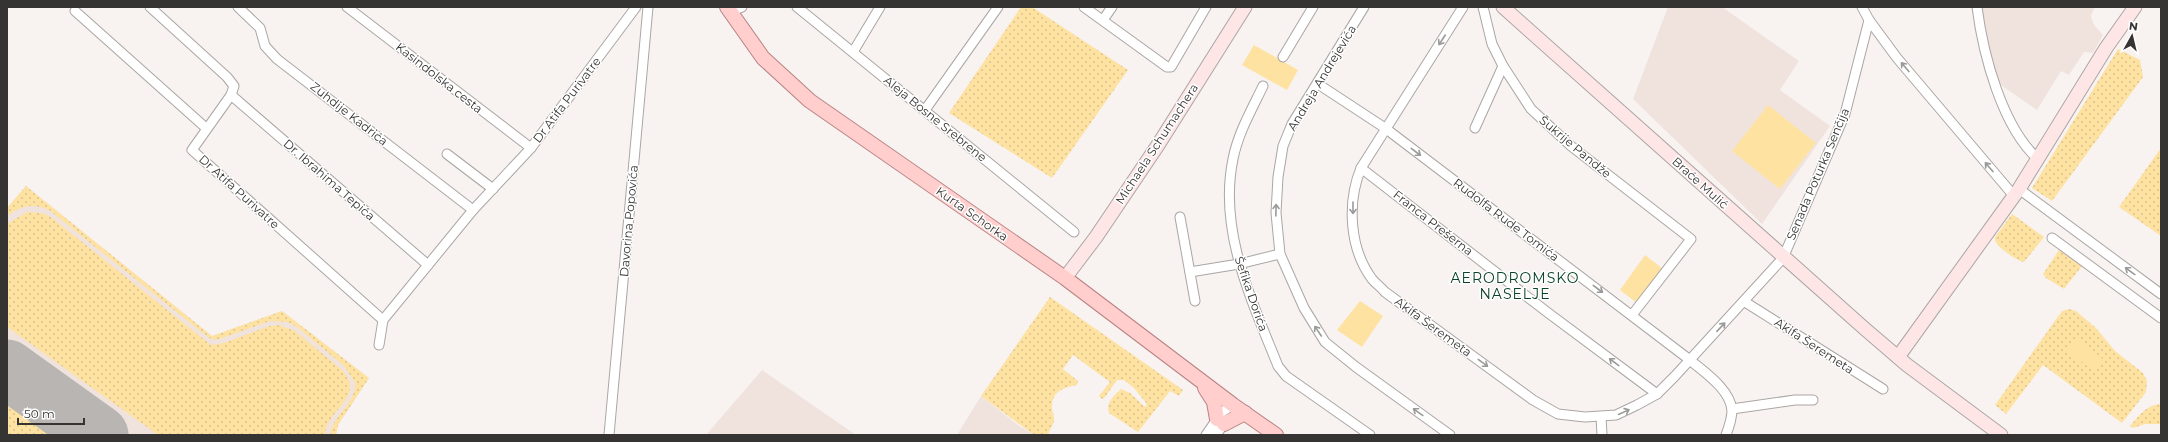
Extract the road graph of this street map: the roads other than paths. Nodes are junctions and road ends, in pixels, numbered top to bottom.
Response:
1 (150, 7) edge
2 (238, 7) edge
3 (347, 7) edge
4 (636, 7) edge
5 (648, 7) edge
6 (797, 7) edge
7 (880, 7) edge
8 (998, 7) edge
9 (1084, 7) edge
10 (1112, 7) edge
11 (1206, 7) edge
12 (1245, 7) edge
13 (1313, 7) edge
14 (1364, 7) edge
15 (1464, 7) edge
16 (1483, 7) edge
17 (1503, 7) edge
18 (1977, 7) edge
19 (2136, 7) edge
20 (733, 9) edge
21 (75, 11) dead end
22 (1867, 11) edge
23 (1103, 20) junction
24 (853, 52) junction
25 (1283, 57) dead end
26 (1503, 66) junction
27 (1318, 84) junction
28 (1263, 86) dead end
29 (231, 95) junction
30 (925, 110) junction
31 (206, 128) junction
32 (1385, 128) junction
33 (1474, 128) dead end
34 (531, 148) junction
35 (447, 154) dead end
36 (2038, 159) junction
37 (1361, 169) junction
38 (493, 189) junction
39 (2017, 193) junction
40 (473, 210) junction
41 (1180, 217) dead end
42 (1074, 232) dead end
43 (2052, 238) dead end
44 (1280, 254) junction
45 (1784, 258) junction
46 (1239, 264) junction
47 (428, 265) junction
48 (1190, 272) junction
49 (1065, 278) junction
50 (2161, 294) edge
51 (1195, 301) dead end
52 (1745, 302) junction
53 (1632, 316) junction
54 (2161, 318) edge
55 (383, 320) junction
56 (379, 345) dead end
57 (1898, 357) junction
58 (1690, 360) junction
59 (1200, 381) junction
60 (1883, 389) dead end
61 (1657, 394) junction
62 (1813, 400) dead end
63 (1233, 405) junction
64 (1732, 409) junction
65 (1245, 413) junction
66 (1601, 417) junction
67 (1219, 426) edge
68 (609, 435) edge
69 (1206, 435) edge
70 (1276, 435) edge
71 (1370, 435) edge
72 (1450, 435) edge
73 (1602, 435) edge
74 (1726, 435) edge
75 (2000, 435) edge

1 - 29 street
2 - 40 street, Zuhdije Kadrića
3 - 34 street, Kasindolska cesta
4 - 34 street, Dr Atifa Purivatre
5 - 68 street, Davorina Popovića
6 - 24 street, Aleja Bosne Srebrene
7 - 24 street
8 - 30 street
9 - 23 street
10 - 23 street
11 - 23 street
12 - 49 street, Michaela Schumachera
13 - 25 street
14 - 27 street, Andreja Andrejevića
15 -> 32 street, Akifa Šeremeta
16 - 26 street, Šukrije Pandže
17 - 45 street, Braće Mulić
18 - 36 street
19 - 36 street
20 - 49 main road, Kurta Schorka
21 - 31 street
39 -> 22 street, Senada Poturka Senčija
22 - 45 street, Senada Poturka Senčija
24 - 30 street, Aleja Bosne Srebrene
26 - 33 street
26 - 53 street, Šukrije Pandže
27 - 32 street, Rudolfa Rude Tomića
44 -> 27 street, Andreja Andrejevića
28 - 46 street, Šefika Dorića
29 - 31 street
29 - 47 street, Dr. Ibrahima Tepića
30 - 42 street, Aleja Bosne Srebrene
31 - 55 street, Dr Atifa Purivatre
32 - 37 street, Akifa Šeremeta
32 -> 53 street, Rudolfa Rude Tomića
34 - 38 street, Dr Atifa Purivatre
35 - 38 street
36 - 39 street
61 -> 37 street, Franca Prešerna
37 -> 66 street, Akifa Šeremeta
38 - 40 street, Dr Atifa Purivatre
50 -> 39 street, Senada Poturka Senčija
39 - 57 street
40 - 47 street, Dr Atifa Purivatre
41 - 48 street
43 - 54 street
44 - 46 street
72 -> 44 street, Andreja Andrejevića
45 - 52 street, Akifa Šeremeta
45 - 57 street, Braće Mulić
46 - 48 street
46 - 71 street, Šefika Dorića
47 - 55 street, Dr Atifa Purivatre
48 - 51 street
49 - 59 main road, Kurta Schorka
58 -> 52 street, Akifa Šeremeta
52 - 60 street, Akifa Šeremeta
53 - 58 street, Rudolfa Rude Tomića
55 - 56 street
57 - 75 street, Braće Mulić
58 - 61 street, Akifa Šeremeta
58 - 64 street
59 - 63 main road, Kurta Schorka
59 - 67 main road
66 -> 61 street, Akifa Šeremeta
62 - 64 street
63 - 65 main road, Kurta Schorka
63 - 67 street
64 - 74 street
65 - 67 main road
65 - 70 main road, Kurta Schorka
66 - 73 street
67 - 69 street

